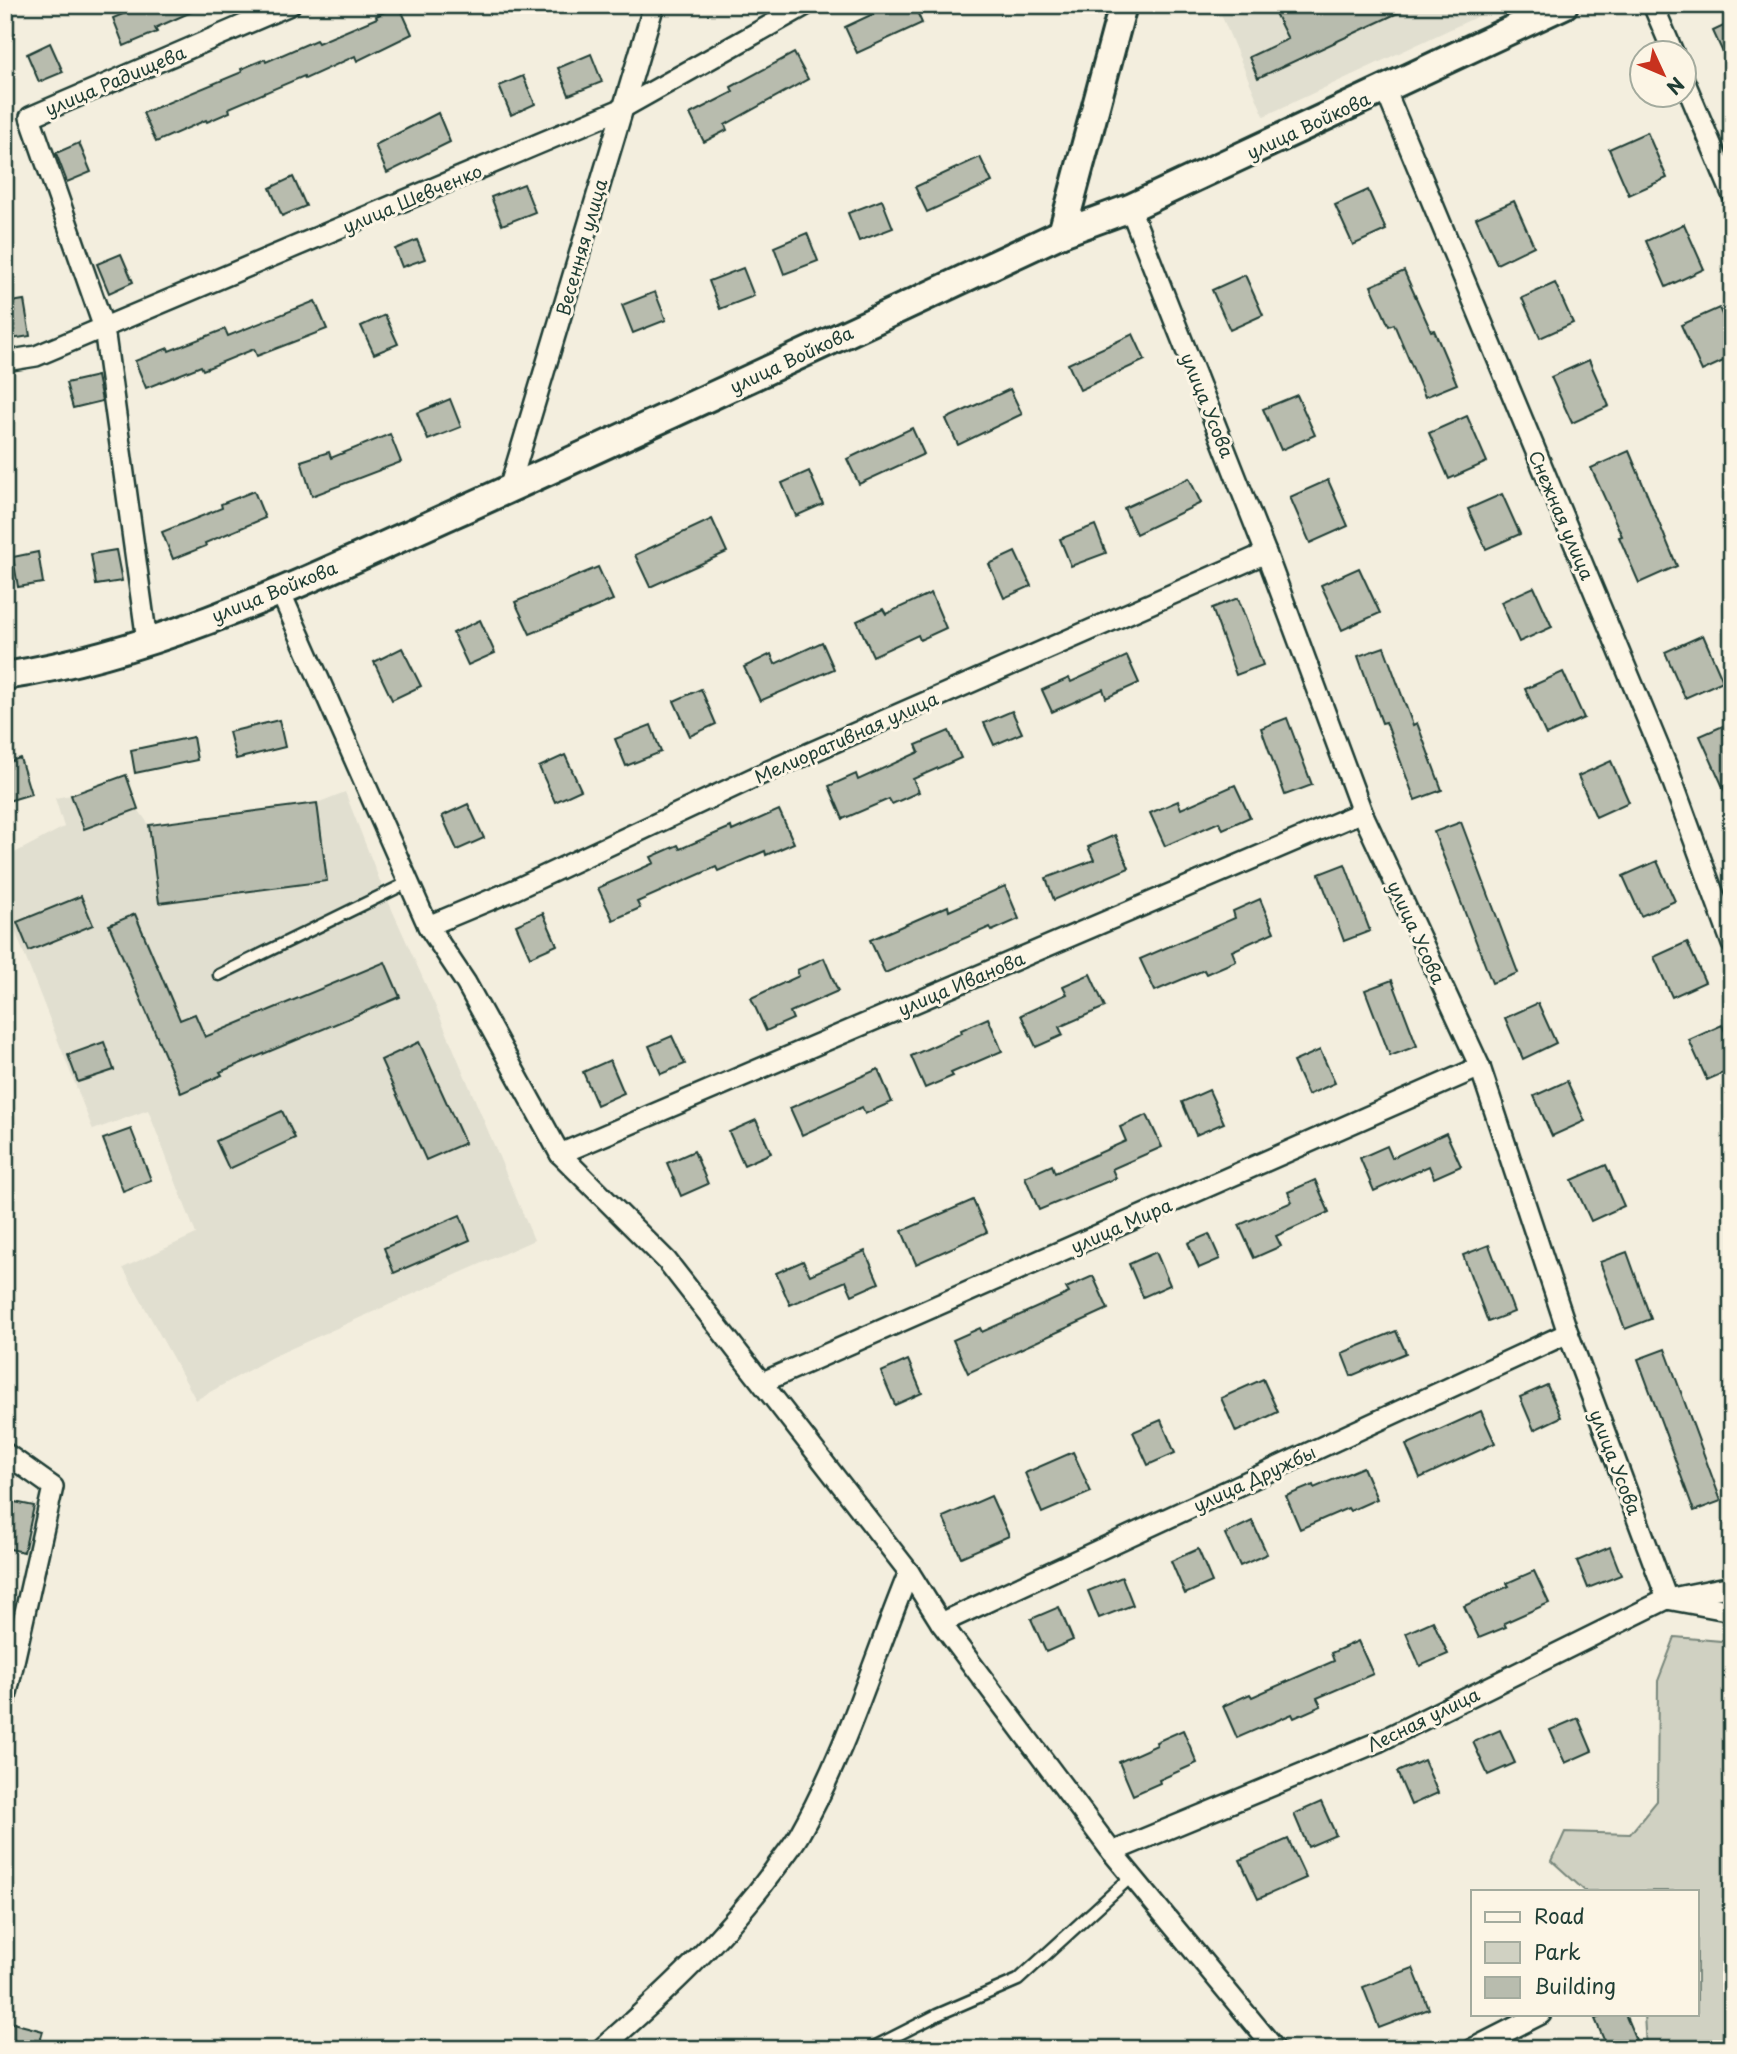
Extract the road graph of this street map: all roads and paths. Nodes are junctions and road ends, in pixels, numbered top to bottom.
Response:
1 (290, 5) edge
2 (654, 5) edge
3 (806, 5) edge
4 (1123, 5) edge
5 (1564, 5) edge
6 (1653, 5) edge
7 (1667, 38) edge
8 (1385, 89) junction
9 (1697, 108) edge
10 (621, 110) junction
11 (1732, 194) edge
12 (1129, 208) junction
13 (1062, 233) junction
14 (104, 328) junction
15 (5, 361) edge
16 (509, 489) junction
17 (1266, 553) junction
18 (280, 591) junction
19 (147, 641) junction
20 (5, 676) edge
21 (1362, 812) junction
22 (409, 882) junction
23 (428, 926) junction
24 (1732, 944) edge
25 (219, 975) dead end
26 (1480, 1067) junction
27 (560, 1154) junction
28 (1567, 1333) junction
29 (763, 1382) junction
30 (5, 1453) edge
31 (909, 1572) junction
32 (1732, 1587) edge
33 (1667, 1599) junction
34 (1732, 1611) edge
35 (941, 1623) junction
36 (5, 1702) edge
37 (1112, 1852) junction
38 (1132, 1876) junction
39 (1537, 2016) edge
40 (601, 2049) edge
41 (870, 2049) edge
42 (1275, 2049) edge
43 (1472, 2049) edge

1 - 14 street, улица Радищева
2 - 10 street, Весенняя улица
3 - 10 street, улица Шевченко
4 - 13 main road
5 - 8 main road, улица Войкова
6 - 7 street
8 - 12 main road, улица Войкова
8 - 24 street, Снежная улица
9 - 11 street
10 - 14 street, улица Шевченко
10 - 16 street, Весенняя улица
12 - 13 main road, улица Войкова
12 - 17 street, улица Усова
13 - 16 main road, улица Войкова
14 - 15 street, улица Шевченко
14 - 19 street
16 - 18 main road, улица Войкова
17 - 21 street, улица Усова
17 - 23 street, Мелиоративная улица
18 - 19 main road, улица Войкова
18 - 22 street
19 - 20 main road, улица Войкова
21 - 26 street, улица Усова
21 - 27 street, улица Иванова
22 - 23 street
22 - 25 lane
23 - 27 street
26 - 28 street, улица Усова
26 - 29 street, улица Мира
27 - 29 street
28 - 33 street, улица Усова
28 - 35 street, улица Дружбы
29 - 31 street
30 - 36 street
31 - 35 street
31 - 40 street
32 - 33 street, Лесная улица
33 - 34 street
33 - 37 street, Лесная улица
35 - 37 street
37 - 38 street
38 - 41 lane
38 - 42 street
39 - 43 street

